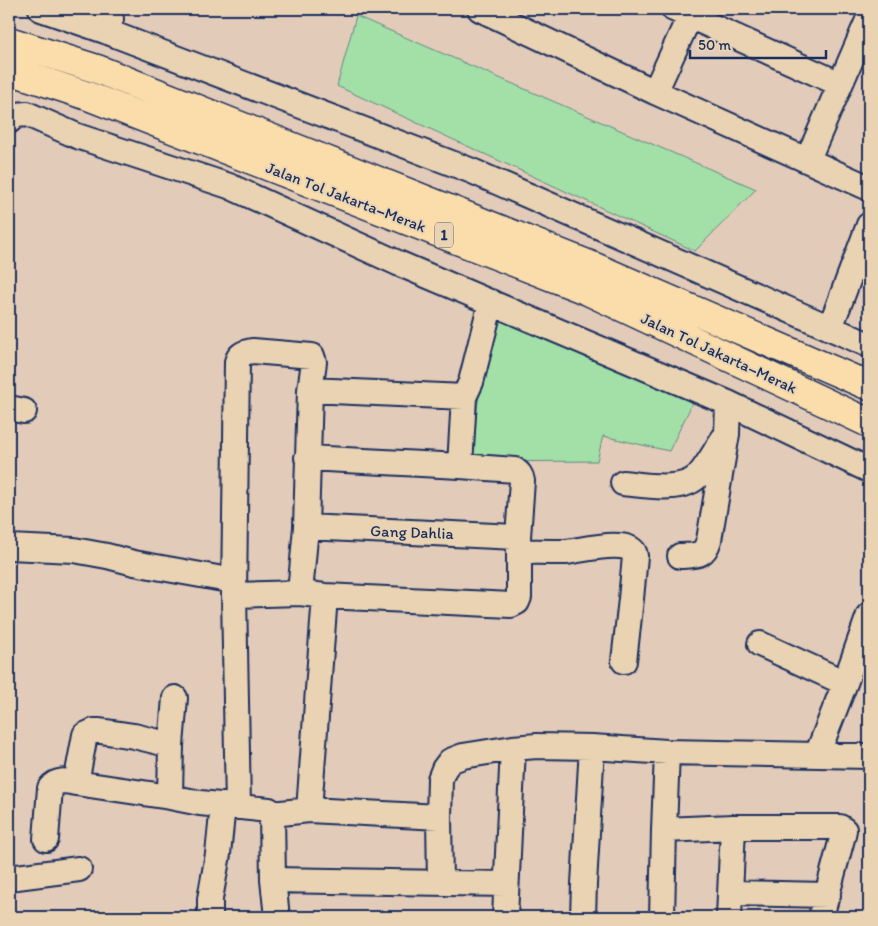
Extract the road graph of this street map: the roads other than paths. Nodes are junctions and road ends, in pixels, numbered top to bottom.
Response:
1 (41, 9) edge
2 (480, 9) edge
3 (686, 11) edge
4 (112, 17) edge
5 (869, 18) edge
6 (9, 40) edge
7 (9, 70) edge
8 (840, 84) junction
9 (655, 92) junction
10 (9, 121) edge
11 (808, 160) junction
12 (869, 188) edge
13 (869, 225) edge
14 (491, 302) junction
15 (830, 328) junction
16 (869, 345) edge
17 (869, 386) edge
18 (310, 390) junction
19 (464, 397) junction
20 (728, 404) junction
21 (869, 423) edge
22 (727, 434) junction
23 (308, 458) junction
24 (460, 466) junction
25 (869, 470) edge
26 (623, 483) dead end
27 (306, 527) junction
28 (519, 544) junction
29 (9, 547) edge
30 (680, 556) dead end
31 (234, 588) junction
32 (300, 593) junction
33 (325, 596) junction
34 (869, 615) edge
35 (760, 644) dead end
36 (624, 661) dead end
37 (845, 683) junction
38 (175, 698) dead end
39 (171, 746) junction
40 (592, 747) junction
41 (512, 748) junction
42 (667, 752) junction
43 (817, 755) junction
44 (869, 756) edge
45 (76, 783) junction
46 (170, 796) junction
47 (231, 806) junction
48 (310, 810) junction
49 (272, 814) junction
50 (440, 817) junction
51 (733, 827) junction
52 (664, 830) junction
53 (46, 839) dead end
54 (79, 869) dead end
55 (9, 878) edge
56 (273, 880) junction
57 (440, 883) junction
58 (506, 884) junction
59 (731, 893) junction
60 (828, 895) junction
61 (210, 917) edge
62 (277, 917) edge
63 (505, 917) edge
64 (583, 917) edge
65 (662, 917) edge
66 (730, 917) edge
67 (821, 917) edge

1 - 4 street
2 - 9 street
3 - 8 street
3 - 9 street
4 - 15 street
5 - 8 street
6 - 17 highway, Jalan Tol Jakarta–Merak / 1
7 - 21 highway, Jalan Tol Jakarta–Merak / 1
8 - 11 street
9 - 11 street
10 - 14 street
11 - 12 street
13 - 15 street
14 - 19 street
14 - 20 street
15 - 16 street
18 - 19 street
18 - 23 street
18 - 31 street
19 - 24 street
20 - 22 street
20 - 25 street
22 - 26 street
22 - 30 street
23 - 24 street
23 - 27 street
24 - 28 street
27 - 28 street, Gang Dahlia
27 - 32 street
28 - 33 street
28 - 36 street, Gang Dahlia
29 - 31 street
31 - 32 street
31 - 47 street
32 - 33 street
33 - 48 street
34 - 37 street
35 - 37 street
37 - 43 street
38 - 39 street
39 - 45 street
39 - 46 street
40 - 41 street
40 - 42 street
40 - 64 street
41 - 50 street
41 - 58 street
42 - 43 street
42 - 52 street
43 - 44 street
45 - 46 street
45 - 53 street
46 - 47 street
47 - 49 street
47 - 61 street
48 - 49 street
48 - 50 street
49 - 56 street
50 - 57 street
51 - 52 street
51 - 59 street
51 - 60 street
52 - 65 street
54 - 55 street
56 - 57 street
56 - 62 street
57 - 58 street
58 - 63 street
59 - 60 street
59 - 66 street
60 - 67 street

